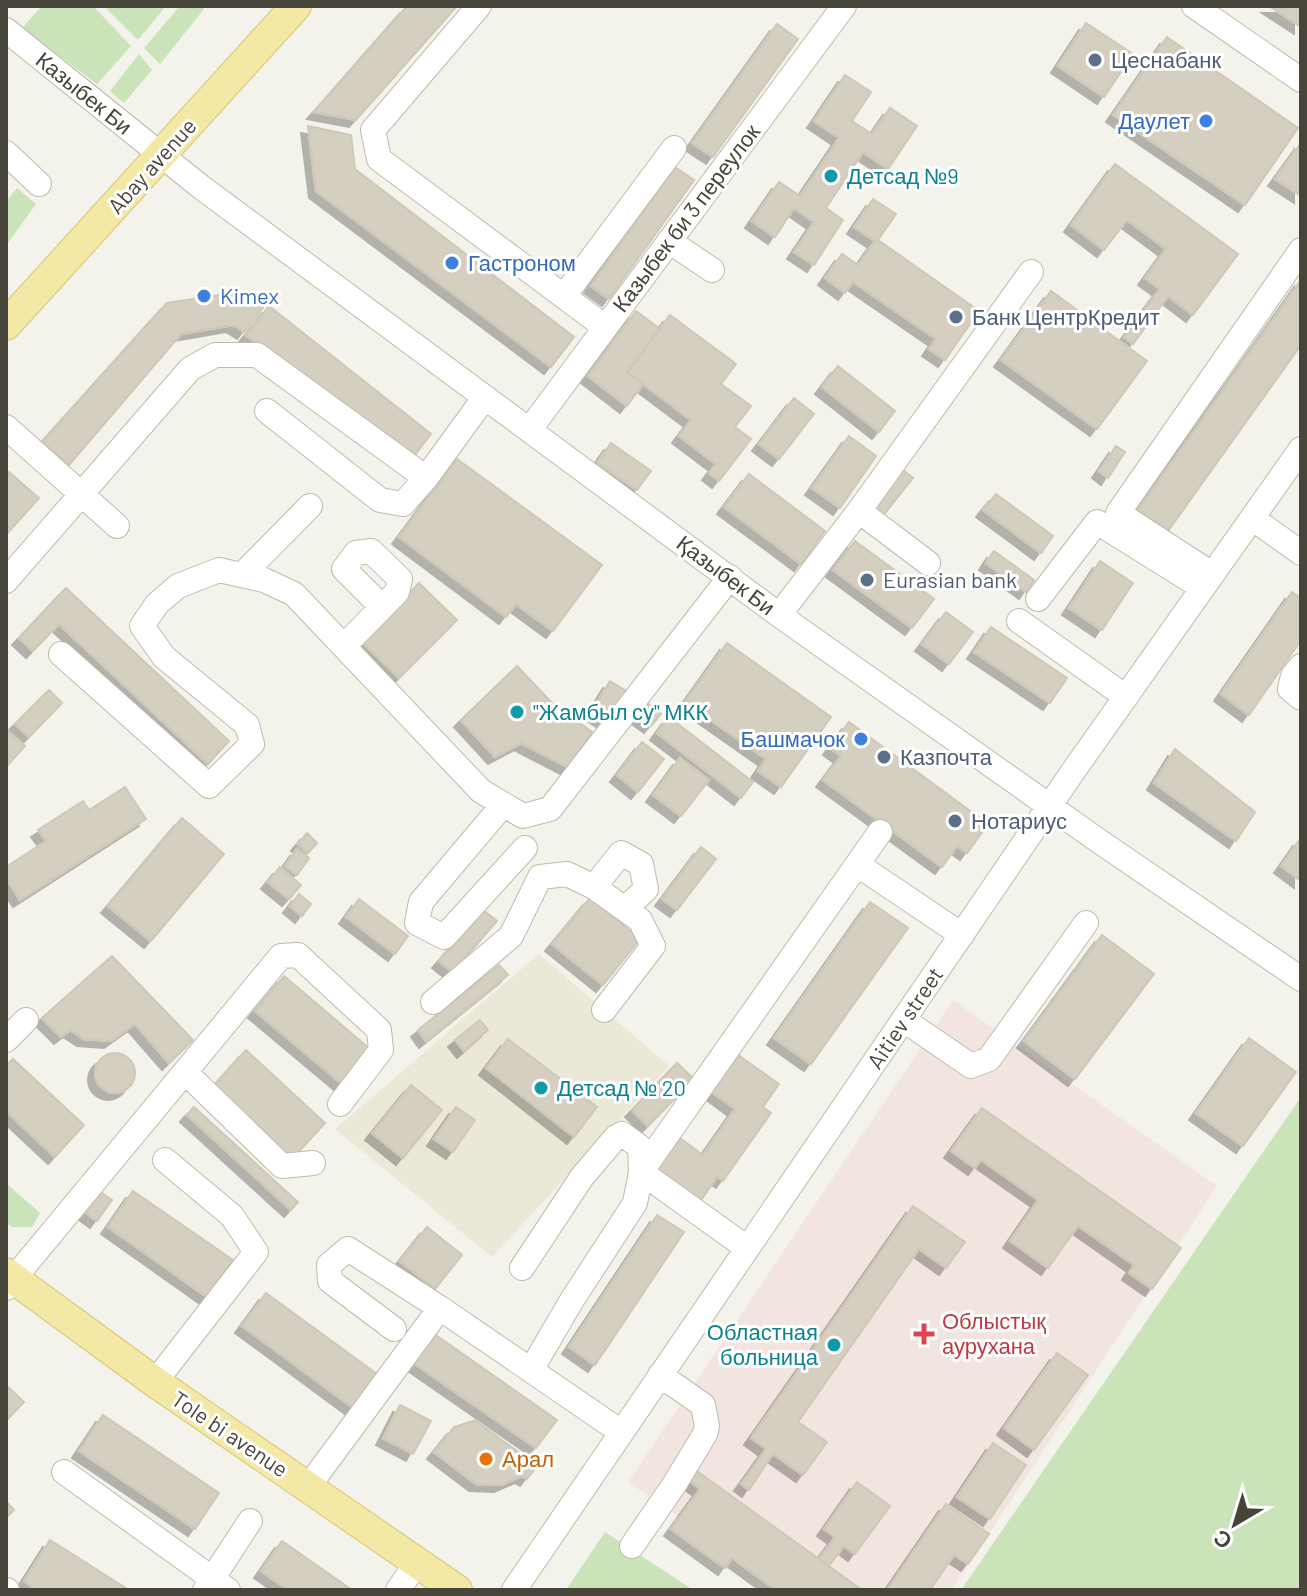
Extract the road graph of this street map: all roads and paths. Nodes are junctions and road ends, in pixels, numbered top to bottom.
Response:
1 (296, 6) edge
2 (479, 6) edge
3 (844, 6) edge
4 (1194, 6) edge
5 (6, 30) edge
6 (1301, 80) edge
7 (674, 148) dead end
8 (6, 153) edge
9 (161, 155) junction
10 (39, 184) dead end
11 (669, 241) junction
12 (1301, 250) edge
13 (712, 270) dead end
14 (1031, 272) dead end
15 (564, 296) junction
16 (6, 325) edge
17 (605, 327) junction
18 (485, 397) junction
19 (267, 411) dead end
20 (6, 427) edge
21 (530, 429) junction
22 (1301, 449) edge
23 (426, 478) junction
24 (82, 493) junction
25 (310, 506) dead end
26 (859, 511) junction
27 (1252, 518) junction
28 (117, 526) dead end
29 (1301, 553) edge
30 (928, 563) dead end
31 (242, 575) junction
32 (730, 577) junction
33 (6, 581) edge
34 (1207, 581) junction
35 (1038, 599) dead end
36 (382, 607) dead end
37 (779, 615) junction
38 (1019, 621) dead end
39 (344, 646) junction
40 (61, 654) dead end
41 (1301, 666) edge
42 (1126, 697) junction
43 (1301, 698) edge
44 (1050, 807) junction
45 (512, 811) junction
46 (880, 832) dead end
47 (525, 848) junction
48 (858, 865) junction
49 (453, 866) junction
50 (540, 877) junction
51 (495, 883) junction
52 (594, 887) junction
53 (625, 909) junction
54 (1086, 923) dead end
55 (962, 935) junction
56 (1301, 979) edge
57 (433, 1002) dead end
58 (604, 1010) dead end
59 (26, 1020) dead end
60 (904, 1020) junction
61 (6, 1040) edge
62 (185, 1072) junction
63 (340, 1104) dead end
64 (165, 1160) dead end
65 (313, 1163) dead end
66 (641, 1172) junction
67 (747, 1248) junction
68 (522, 1268) dead end
69 (8, 1280) edge
70 (440, 1308) junction
71 (394, 1329) dead end
72 (531, 1370) junction
73 (660, 1375) junction
74 (155, 1382) junction
75 (621, 1432) junction
76 (64, 1472) dead end
77 (308, 1487) junction
78 (250, 1521) dead end
79 (632, 1546) dead end
80 (417, 1563) junction
81 (215, 1586) edge
82 (398, 1590) edge
83 (457, 1590) edge
84 (514, 1590) edge

1 - 9 main road, Abay avenue
2 - 15 street
3 - 11 street, Казыбек би 3 переулок
4 - 6 street
5 - 9 street, Казыбек Би
7 - 15 street
8 - 10 street
9 - 16 main road, Abay avenue
9 - 18 street, Қазыбек Би
11 - 13 street
11 - 17 street, Казыбек би 3 переулок
12 - 34 street
14 - 26 street
15 - 17 street
17 - 21 street, Казыбек би 3 переулок
18 - 21 street, Қазыбек Би
18 - 23 street
19 - 23 street
20 - 24 street
21 - 32 street, Қазыбек Би
22 - 27 street, Aitiev street
23 - 24 street
24 - 28 street
24 - 33 street
25 - 31 street
26 - 30 street
26 - 37 street
27 - 29 street
27 - 34 street, Aitiev street
31 - 39 street
31 - 40 street
32 - 37 street, Қазыбек Би
32 - 45 street
34 - 35 street
34 - 42 street, Aitiev street
36 - 39 street
37 - 44 street, Қазыбек Би
38 - 42 street
39 - 45 street
41 - 43 street
42 - 44 street, Aitiev street
44 - 55 street, Aitiev street
44 - 56 street, Қазыбек Би
45 - 47 street
45 - 49 street
46 - 48 street
47 - 50 street
47 - 51 street
48 - 55 street
48 - 66 street
49 - 51 street
49 - 51 street
50 - 52 street
50 - 57 street
52 - 53 street
52 - 53 street
53 - 58 street
54 - 60 street
55 - 60 street, Aitiev street
59 - 61 street
60 - 67 street, Aitiev street
62 - 63 street
62 - 65 street
62 - 69 street
64 - 74 street
66 - 67 street
66 - 68 street
66 - 72 street
67 - 73 street, Aitiev street
69 - 74 main road, Tole bi avenue
70 - 71 street
70 - 72 street
70 - 77 street
72 - 75 street
73 - 75 street, Aitiev street
73 - 79 street
74 - 77 main road, Tole bi avenue
75 - 84 street, Aitiev street
76 - 81 street
77 - 80 main road, Tole bi avenue
78 - 81 street
80 - 82 street
80 - 83 main road, Tole bi avenue

